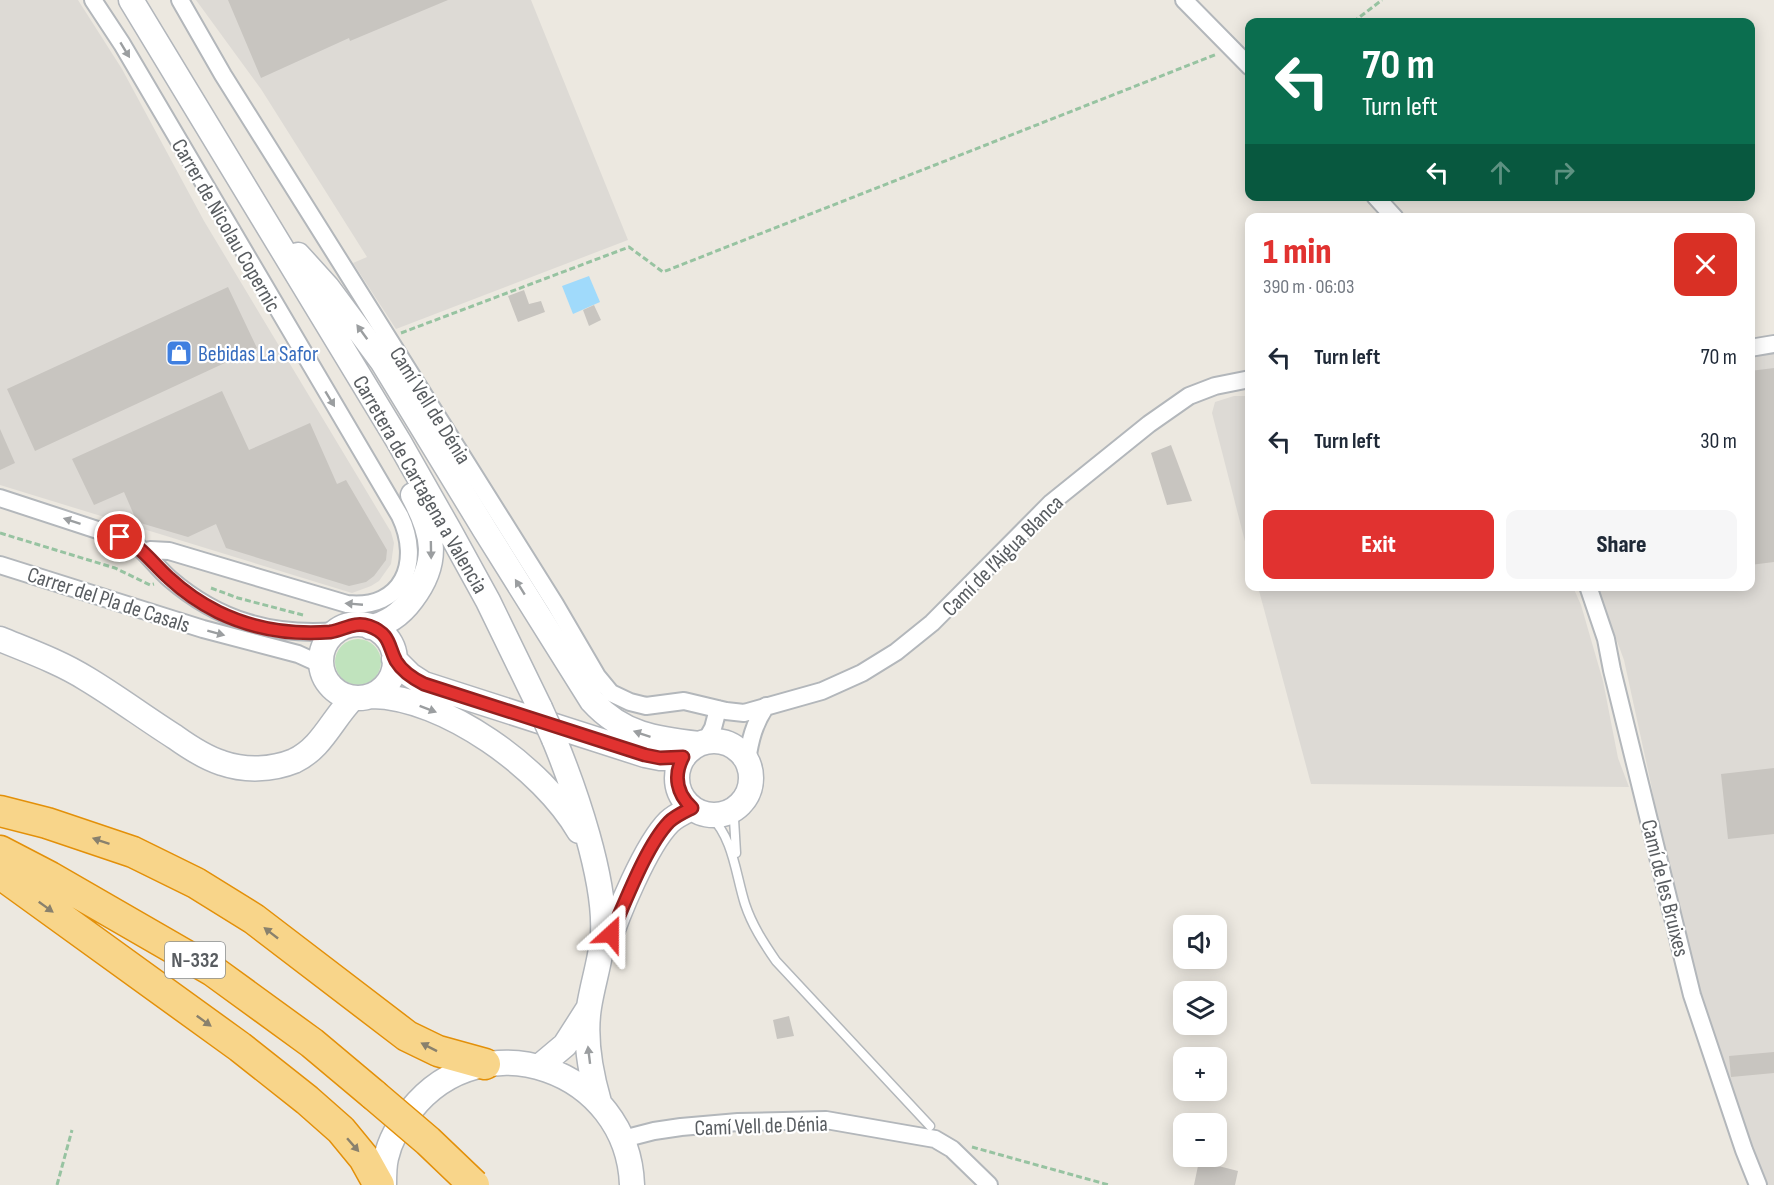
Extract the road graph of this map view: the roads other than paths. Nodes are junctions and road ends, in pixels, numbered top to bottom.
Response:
1 (93, 0) edge
2 (131, 0) edge
3 (180, 0) edge
4 (1185, 0) edge
5 (1245, 62) edge
6 (1380, 201) edge
7 (1390, 213) edge
8 (263, 219) junction
9 (1774, 344) edge
10 (1755, 347) edge
11 (1245, 381) edge
12 (0, 498) edge
13 (144, 552) junction
14 (0, 565) edge
15 (1590, 591) edge
16 (370, 627) junction
17 (336, 631) junction
18 (0, 639) edge
19 (394, 659) junction
20 (320, 664) junction
21 (424, 684) junction
22 (330, 686) junction
23 (370, 694) junction
24 (766, 706) junction
25 (718, 709) junction
26 (744, 712) junction
27 (330, 726) junction
28 (750, 738) junction
29 (691, 755) junction
30 (747, 761) junction
31 (737, 807) junction
32 (0, 811) edge
33 (701, 811) junction
34 (0, 851) edge
35 (591, 855) junction
36 (736, 866) junction
37 (0, 870) edge
38 (596, 977) junction
39 (589, 1006) junction
40 (485, 1064) junction
41 (540, 1066) junction
42 (599, 1102) junction
43 (930, 1126) dead end
44 (623, 1139) junction
45 (379, 1185) edge
46 (384, 1185) edge
47 (474, 1185) edge
48 (632, 1185) edge
49 (989, 1185) edge
50 (1758, 1185) edge

1 -> 13 street, Carrer de Nicolau Copernic
2 - 8 main road, Carretera de Cartagena a Valencia
3 - 25 street, Camí Vell de Dénia
4 - 5 street
6 - 7 street
8 -> 16 main road
29 -> 8 main road
8 - 35 main road, Carretera de Cartagena a Valencia, bridge
9 - 10 street
11 - 24 street, Camí de l’Aigua Blanca
13 -> 12 street, Carrer del Pla de Casals
13 - 17 street, Carrer del Pla de Casals
14 -> 20 street, Carrer del Pla de Casals
15 - 50 street, Camí de les Bruixes
16 - 17 main road
16 - 19 main road
17 - 20 main road
18 - 27 main road
19 - 21 main road
19 - 23 main road
20 - 22 main road
21 - 23 main road
21 - 29 main road
22 - 23 main road
22 - 27 main road
23 - 27 main road
23 -> 35 main road
24 - 26 street, Camí de l’Aigua Blanca
24 - 28 street
25 - 26 street, Camí Vell de Dénia
25 - 29 street
26 - 28 street
28 - 30 street
29 - 30 main road
29 - 33 main road
30 - 31 main road
31 - 33 main road
31 - 36 lane
40 -> 32 highway
33 - 36 lane
33 - 38 main road
34 - 47 highway, N-332, bridge
35 - 38 main road, Carretera de Cartagena a Valencia
36 - 43 lane
37 -> 45 highway
38 - 39 main road, Carretera de Cartagena a Valencia
39 - 41 main road, Carretera de Cartagena a Valencia
42 -> 39 main road, Carretera de Cartagena a Valencia
40 - 41 main road
40 - 46 main road
41 - 42 main road
42 - 44 main road
44 - 48 main road
44 - 49 street, Camí Vell de Dénia

